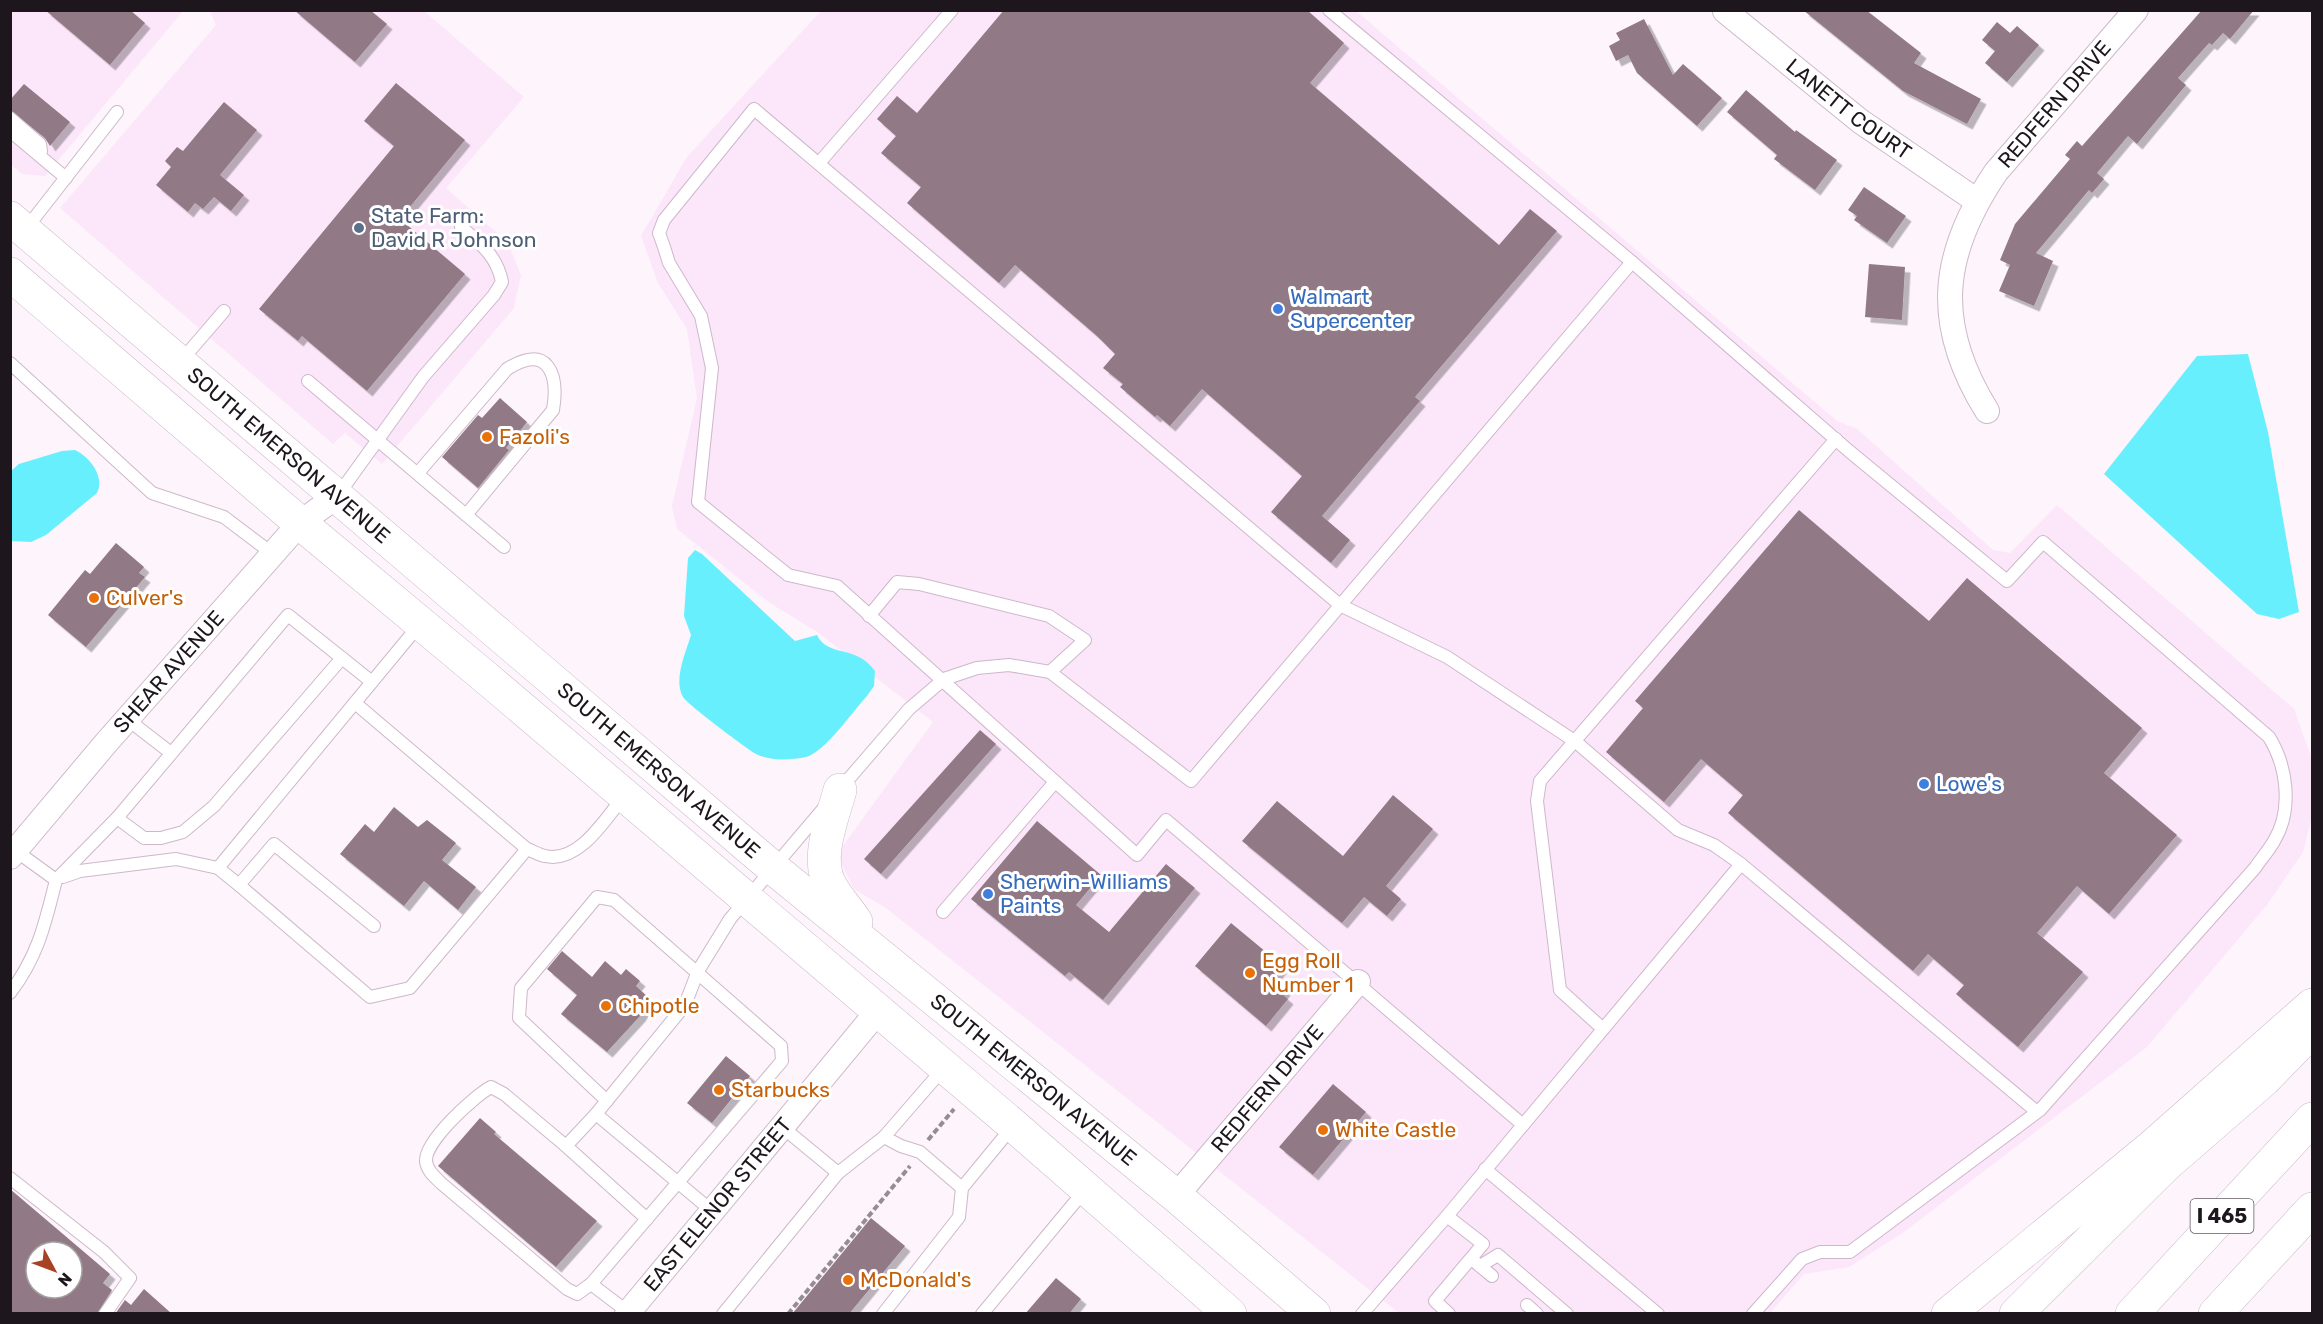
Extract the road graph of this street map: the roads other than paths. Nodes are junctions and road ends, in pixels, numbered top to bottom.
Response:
1 (952, 10) edge
2 (1329, 10) edge
3 (2136, 10) edge
4 (1725, 11) edge
5 (117, 112) dead end
6 (10, 118) edge
7 (10, 131) edge
8 (41, 155) junction
9 (819, 164) junction
10 (66, 178) junction
11 (1977, 201) junction
12 (18, 224) edge
13 (461, 227) dead end
14 (1632, 262) junction
15 (11, 276) edge
16 (224, 311) dead end
17 (180, 362) junction
18 (10, 363) edge
19 (308, 381) dead end
20 (1987, 411) dead end
21 (1836, 439) junction
22 (378, 441) junction
23 (417, 473) junction
24 (337, 496) junction
25 (466, 515) junction
26 (300, 523) junction
27 (504, 547) dead end
28 (273, 554) junction
29 (1340, 605) junction
30 (869, 616) junction
31 (421, 623) junction
32 (342, 658) junction
33 (1050, 672) junction
34 (372, 682) junction
35 (941, 682) junction
36 (355, 703) junction
37 (127, 719) junction
38 (1576, 742) junction
39 (171, 753) junction
40 (1055, 782) junction
41 (840, 789) junction
42 (624, 796) junction
43 (117, 818) junction
44 (527, 849) junction
45 (13, 854) edge
46 (1741, 864) junction
47 (218, 868) junction
48 (773, 868) junction
49 (56, 880) junction
50 (238, 885) junction
51 (747, 899) junction
52 (943, 912) dead end
53 (374, 926) dead end
54 (876, 951) junction
55 (698, 971) junction
56 (1358, 982) junction
57 (10, 993) edge
58 (2313, 1005) edge
59 (878, 1011) junction
60 (1603, 1029) junction
61 (2313, 1031) edge
62 (944, 1068) junction
63 (607, 1101) junction
64 (2037, 1112) junction
65 (596, 1114) junction
66 (2313, 1119) edge
67 (1013, 1125) junction
68 (1523, 1125) junction
69 (781, 1126) junction
70 (884, 1137) junction
71 (566, 1146) junction
72 (1485, 1169) junction
73 (838, 1173) junction
74 (10, 1178) edge
75 (678, 1184) junction
76 (962, 1188) junction
77 (1084, 1190) junction
78 (1176, 1196) junction
79 (2313, 1209) edge
80 (712, 1211) junction
81 (1447, 1216) junction
82 (647, 1219) junction
83 (1476, 1262) junction
84 (1492, 1276) dead end
85 (591, 1284) junction
86 (1527, 1305) dead end
87 (628, 1313) edge
88 (105, 1314) edge
89 (723, 1314) edge
90 (883, 1314) edge
91 (982, 1314) edge
92 (1230, 1314) edge
93 (1314, 1314) edge
94 (1362, 1314) edge
95 (1449, 1314) edge
96 (1537, 1314) edge
97 (1567, 1314) edge
98 (1658, 1314) edge
99 (1753, 1314) edge
100 (1948, 1314) edge
101 (2016, 1314) edge
102 (2132, 1314) edge
103 (2215, 1314) edge

1 - 9 lane
2 - 14 lane
3 - 11 street, REDFERN DRIVE
4 - 11 street, LANETT COURT
5 - 10 lane
6 - 8 lane
7 - 8 lane
8 - 10 lane
9 - 29 lane
9 - 30 lane
10 - 12 lane
11 - 20 street, REDFERN DRIVE
12 - 17 main road, SOUTH EMERSON AVENUE
13 - 22 lane
14 - 21 lane
14 - 29 lane
15 - 26 main road, SOUTH EMERSON AVENUE
16 - 17 lane
17 - 24 main road, SOUTH EMERSON AVENUE
18 - 28 lane
19 - 22 lane
21 - 38 lane
21 - 64 lane
22 - 23 lane
22 - 24 lane
23 - 25 lane
23 - 25 lane
24 - 26 street, SHEAR AVENUE
24 - 48 main road, SOUTH EMERSON AVENUE
25 - 27 lane
26 - 28 street, SHEAR AVENUE
26 - 31 main road, SOUTH EMERSON AVENUE
28 - 37 street, SHEAR AVENUE
29 - 33 lane
29 - 38 lane
30 - 33 lane
30 - 35 lane
31 - 34 lane
31 - 42 main road, SOUTH EMERSON AVENUE
32 - 34 lane
32 - 39 lane
32 - 43 lane
33 - 35 lane
34 - 36 lane
35 - 40 lane
35 - 41 lane
36 - 44 lane
36 - 47 lane
37 - 39 lane
37 - 45 street, SHEAR AVENUE
38 - 46 lane
38 - 60 lane
39 - 43 lane
40 - 52 lane
40 - 56 lane
41 - 48 lane
41 - 54 main road
42 - 44 lane
42 - 51 main road, SOUTH EMERSON AVENUE
43 - 49 lane
44 - 50 lane
45 - 49 lane
46 - 60 lane
46 - 64 lane
47 - 49 lane
47 - 50 lane
48 - 51 lane
48 - 54 main road, SOUTH EMERSON AVENUE
49 - 57 lane
50 - 53 lane
51 - 55 lane
51 - 59 main road, SOUTH EMERSON AVENUE
54 - 78 main road, SOUTH EMERSON AVENUE
55 - 63 lane
55 - 63 lane
55 - 75 lane
56 - 68 lane
56 - 78 street, REDFERN DRIVE
58 - 100 main road
59 - 62 main road, SOUTH EMERSON AVENUE
59 - 69 street, EAST ELENOR STREET
60 - 68 lane
61 - 101 main road
62 - 67 main road, SOUTH EMERSON AVENUE
62 - 70 lane
63 - 65 lane
64 - 99 lane
65 - 71 lane
65 - 75 lane
66 - 102 main road, I 465
67 - 76 lane
67 - 77 main road, SOUTH EMERSON AVENUE
68 - 72 lane
69 - 73 lane
69 - 80 street, EAST ELENOR STREET
70 - 73 lane
70 - 76 lane
71 - 82 lane
71 - 85 lane
72 - 81 lane
72 - 98 lane
73 - 89 lane
74 - 88 lane
75 - 80 lane
75 - 82 lane
76 - 90 lane
77 - 91 lane
77 - 92 main road, SOUTH EMERSON AVENUE
78 - 93 main road, SOUTH EMERSON AVENUE
79 - 103 main road, I 465
80 - 87 street, EAST ELENOR STREET
81 - 83 lane
81 - 94 lane
82 - 85 lane
83 - 84 lane
83 - 95 lane
83 - 97 lane
85 - 87 lane
86 - 96 lane

